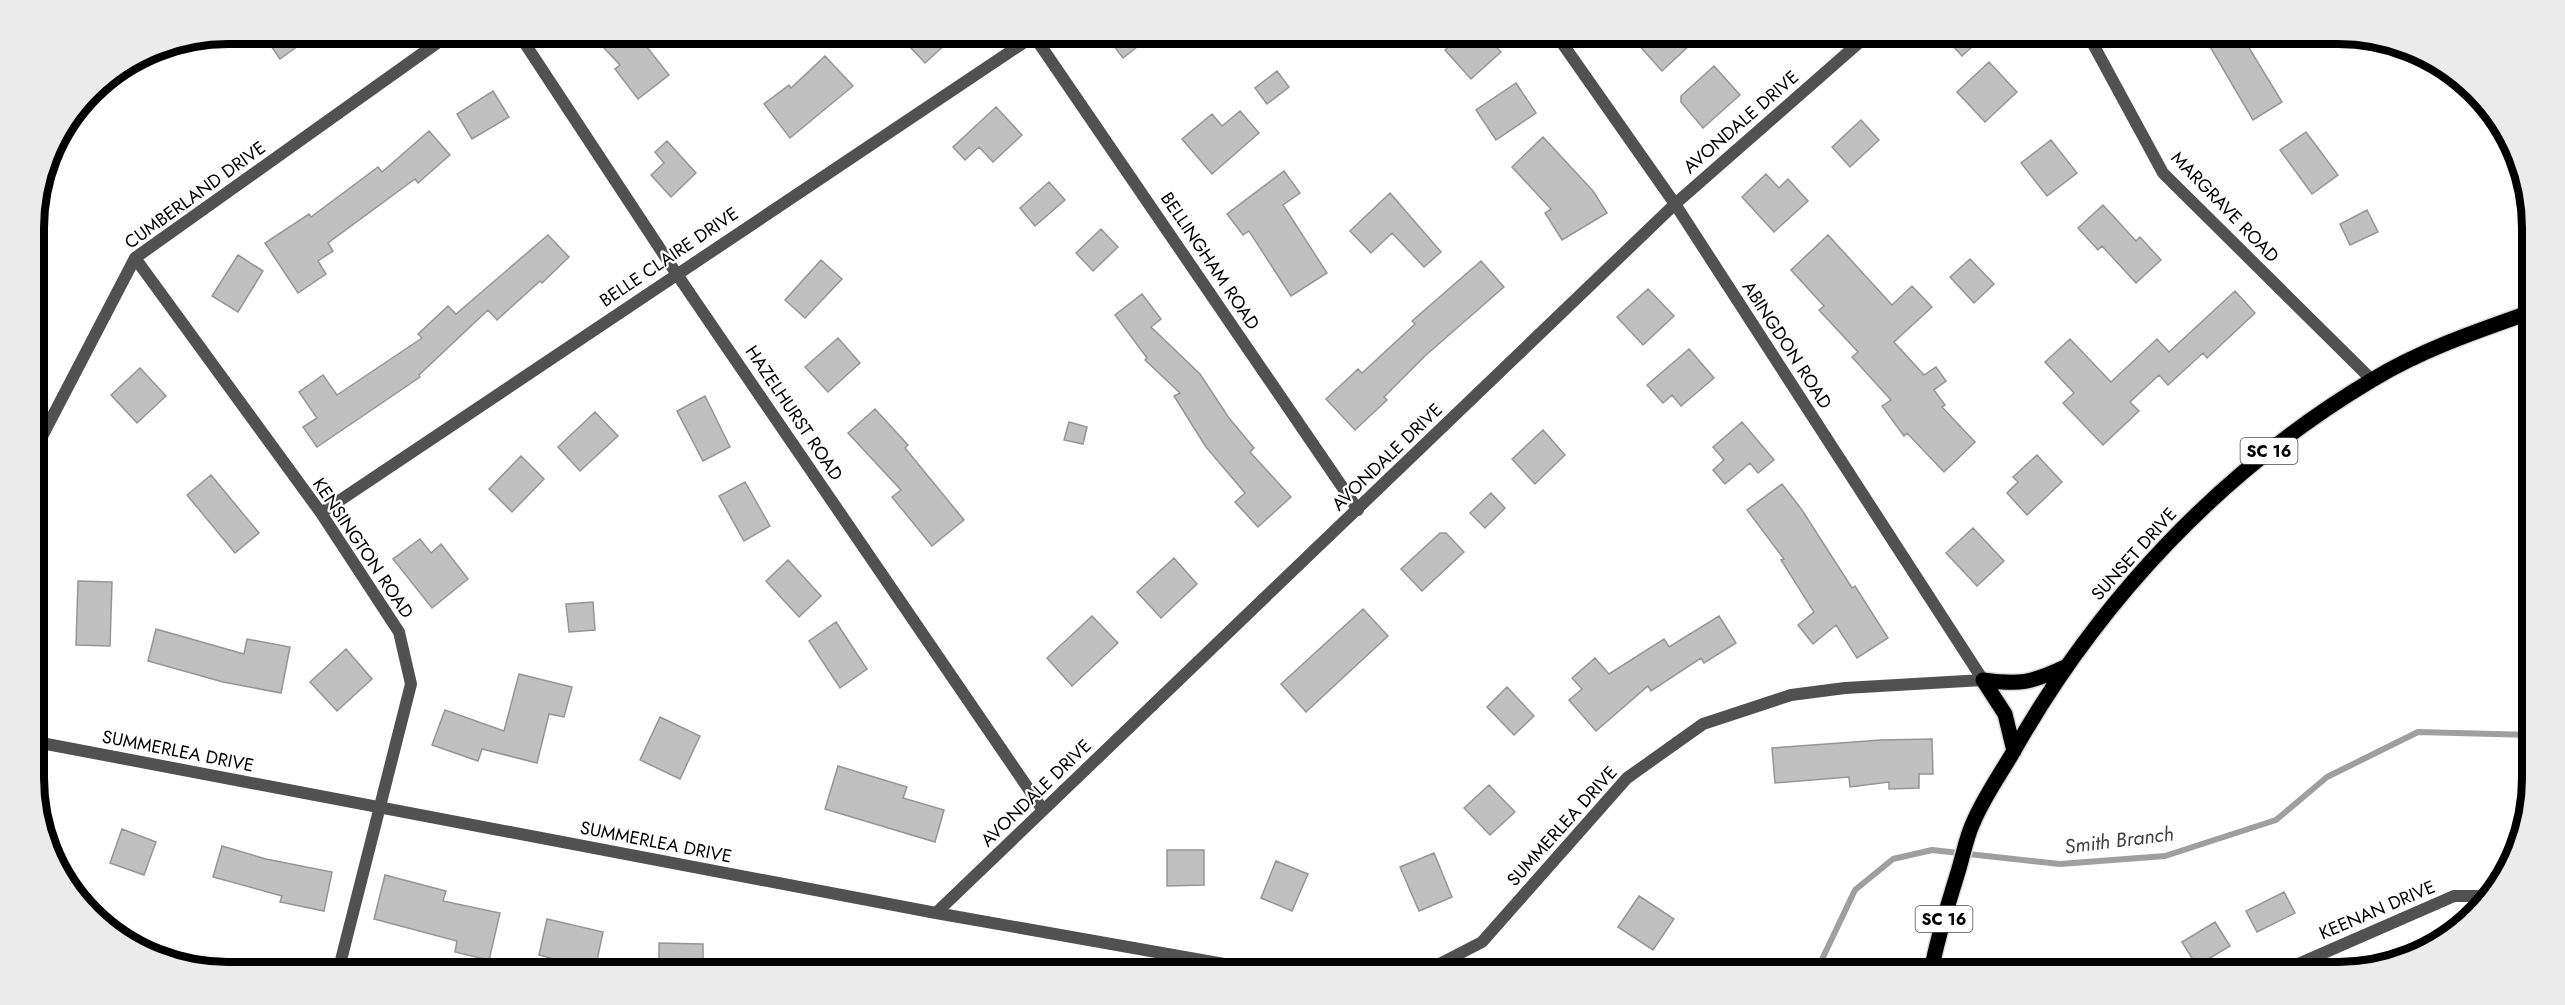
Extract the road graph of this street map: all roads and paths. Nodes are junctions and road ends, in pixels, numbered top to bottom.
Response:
1 (1562, 43) edge
2 (1858, 43) edge
3 (2092, 43) edge
4 (436, 44) edge
5 (525, 44) edge
6 (1021, 44) edge
7 (1042, 44) edge
8 (1675, 204) junction
9 (135, 258) junction
10 (676, 273) junction
11 (2522, 315) edge
12 (2372, 380) junction
13 (44, 433) edge
14 (1358, 510) junction
15 (321, 513) junction
16 (2065, 667) junction
17 (1983, 680) junction
18 (44, 744) edge
19 (2013, 751) junction
20 (379, 808) junction
21 (1043, 810) junction
22 (2479, 896) edge
23 (936, 913) junction
24 (1444, 961) edge
25 (1934, 961) edge
26 (2305, 961) edge
27 (341, 962) edge
28 (1210, 962) edge

1 - 8 street, ABINGDON ROAD
2 - 8 street, AVONDALE DRIVE
3 - 12 street, MARGRAVE ROAD
4 - 9 street, CUMBERLAND DRIVE
5 - 10 street, HAZELHURST ROAD
6 - 10 street, BELLE CLAIRE DRIVE
7 - 14 street, BELLINGHAM ROAD
8 - 14 street, AVONDALE DRIVE
8 - 17 street, ABINGDON ROAD
9 - 13 street, CUMBERLAND DRIVE
9 - 15 street, KENSINGTON ROAD
10 - 15 street, BELLE CLAIRE DRIVE
10 - 21 street, HAZELHURST ROAD
11 - 12 main road, SUNSET DRIVE / SC 16
12 - 16 main road, SUNSET DRIVE / SC 16
14 - 21 street, AVONDALE DRIVE
15 - 20 street, KENSINGTON ROAD
16 - 17 main road
16 - 19 main road, SUNSET DRIVE / SC 16
17 - 19 main road
17 - 24 street, SUMMERLEA DRIVE
18 - 20 street, SUMMERLEA DRIVE
19 - 25 main road, SUNSET DRIVE / SC 16
20 - 23 street, SUMMERLEA DRIVE
20 - 27 street, KENSINGTON ROAD
21 - 23 street, AVONDALE DRIVE
22 - 26 street, KEENAN DRIVE
23 - 28 street, SUMMERLEA DRIVE

